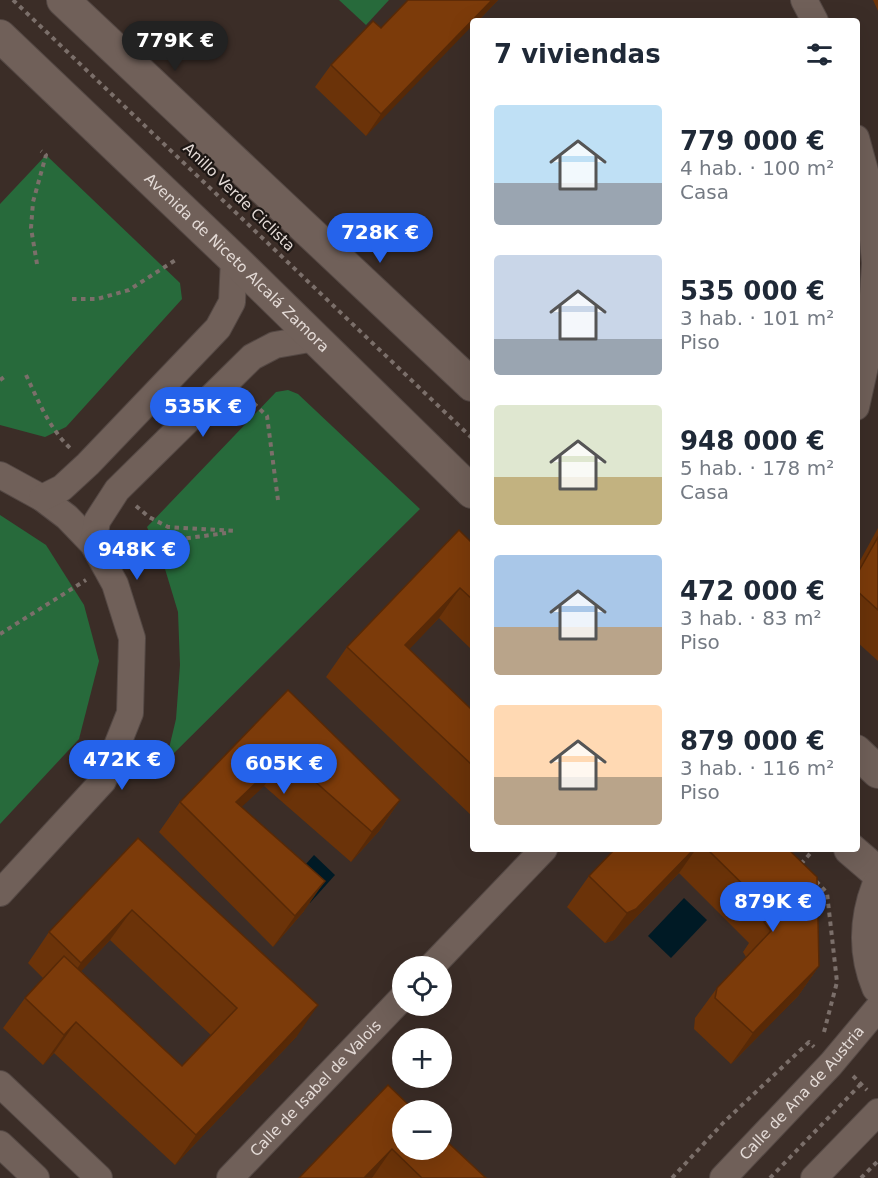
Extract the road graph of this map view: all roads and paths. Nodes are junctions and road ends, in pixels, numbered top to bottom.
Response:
1 (13, 0) edge
2 (63, 0) edge
3 (804, 0) edge
4 (813, 18) edge
5 (0, 36) edge
6 (860, 148) edge
7 (41, 151) dead end
8 (873, 181) edge
9 (177, 259) dead end
10 (234, 260) junction
11 (37, 264) dead end
12 (72, 299) dead end
13 (315, 338) junction
14 (7, 375) dead end
15 (0, 380) edge
16 (470, 383) edge
17 (860, 389) edge
18 (247, 397) dead end
19 (470, 436) edge
20 (0, 474) edge
21 (470, 490) edge
22 (42, 498) junction
23 (278, 500) dead end
24 (236, 531) dead end
25 (93, 544) junction
26 (106, 567) junction
27 (0, 634) edge
28 (860, 755) edge
29 (878, 772) edge
30 (541, 852) edge
31 (811, 852) edge
32 (854, 852) edge
33 (807, 871) edge
34 (878, 873) edge
35 (814, 878) edge
36 (878, 886) edge
37 (0, 894) edge
38 (442, 956) edge
39 (878, 987) edge
40 (392, 1008) edge
41 (878, 1008) edge
42 (826, 1055) junction
43 (850, 1083) dead end
44 (0, 1084) edge
45 (861, 1084) junction
46 (856, 1089) junction
47 (871, 1101) edge
48 (0, 1144) edge
49 (878, 1161) edge
50 (36, 1178) edge
51 (99, 1178) edge
52 (230, 1178) edge
53 (672, 1178) edge
54 (723, 1178) edge
55 (770, 1178) edge
56 (814, 1178) edge
57 (861, 1178) edge

1 - 19 path, Anillo Verde Ciclista
2 - 16 street
3 - 4 street
5 - 10 street, Avenida de Niceto Alcalá Zamora
6 - 8 street
7 - 11 path
8 - 17 street
9 - 12 path
10 - 13 street, Avenida de Niceto Alcalá Zamora
10 - 22 street
13 - 21 street, Avenida de Niceto Alcalá Zamora
13 - 25 street
14 - 15 path
18 - 23 path
20 - 22 street
22 - 25 street
24 - 26 path
25 - 26 street
26 - 27 path
26 - 37 street
28 - 29 street
30 - 38 street
31 - 33 path
32 - 34 street
35 - 42 path
36 - 39 street
40 - 52 street, Calle de Isabel de Valois
41 - 42 street, Calle de Ana de Austria
42 - 45 path
42 - 53 path
42 - 54 street, Calle de Ana de Austria
43 - 46 path
44 - 51 street
45 - 46 path
45 - 47 path
46 - 47 path
46 - 55 path
47 - 56 street
48 - 50 street
49 - 57 path

